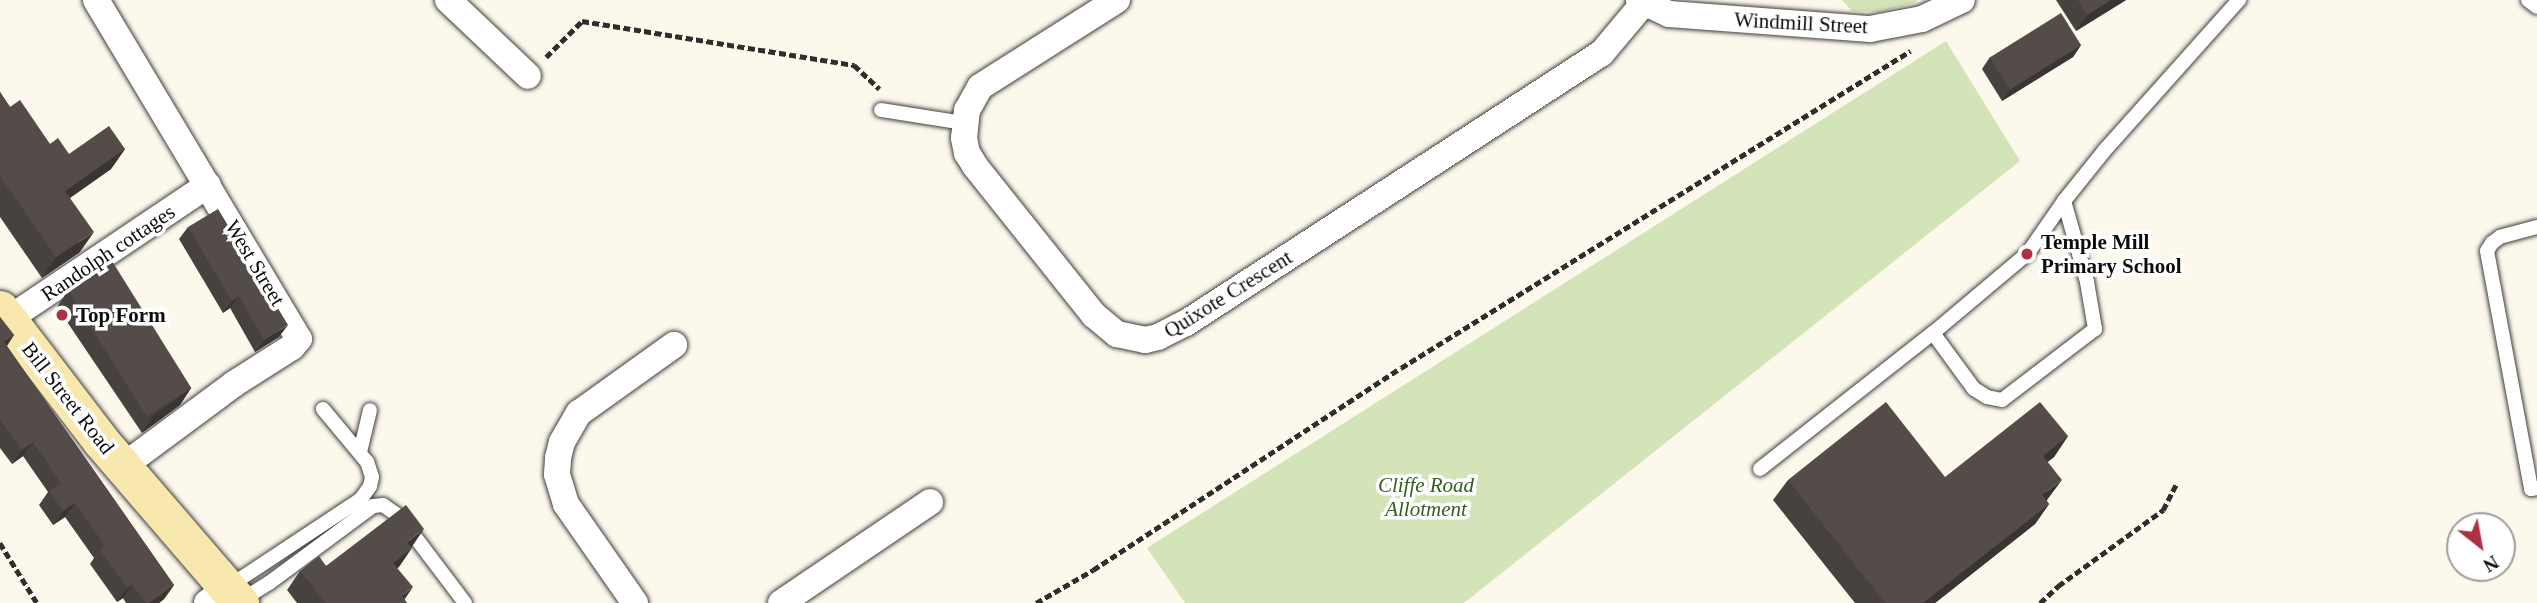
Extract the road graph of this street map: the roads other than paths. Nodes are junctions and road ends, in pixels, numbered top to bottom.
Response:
1 (96, 0) edge
2 (448, 0) edge
3 (1117, 0) edge
4 (1962, 0) edge
5 (2239, 0) edge
6 (2528, 0) edge
7 (1641, 2) edge
8 (2537, 7) edge
9 (528, 76) road end
10 (881, 110) road end
11 (964, 123) junction
12 (208, 185) junction
13 (2064, 201) junction
14 (2537, 227) edge
15 (4, 315) edge
16 (1933, 333) junction
17 (674, 345) dead end
18 (323, 408) dead end
19 (370, 410) dead end
20 (360, 452) junction
21 (1760, 469) dead end
22 (130, 476) junction
23 (2537, 488) edge
24 (930, 502) dead end
25 (228, 599) edge
26 (465, 603) edge
27 (635, 603) edge
28 (781, 603) edge

1 - 12 street, West Street
2 - 9 street
3 - 11 street
4 - 7 street, Windmill Street
5 - 13 lane
6 - 8 lane
7 - 11 street, Quixote Crescent
10 - 11 lane
12 - 15 street, Randolph cottages
12 - 22 street, West Street
13 - 16 lane
13 - 16 lane
14 - 23 lane
15 - 22 main road, Bill Street Road
16 - 21 lane
17 - 27 street
18 - 20 lane
19 - 20 lane
20 - 25 lane
22 - 25 main road, Bill Street Road
24 - 28 street
25 - 26 lane

